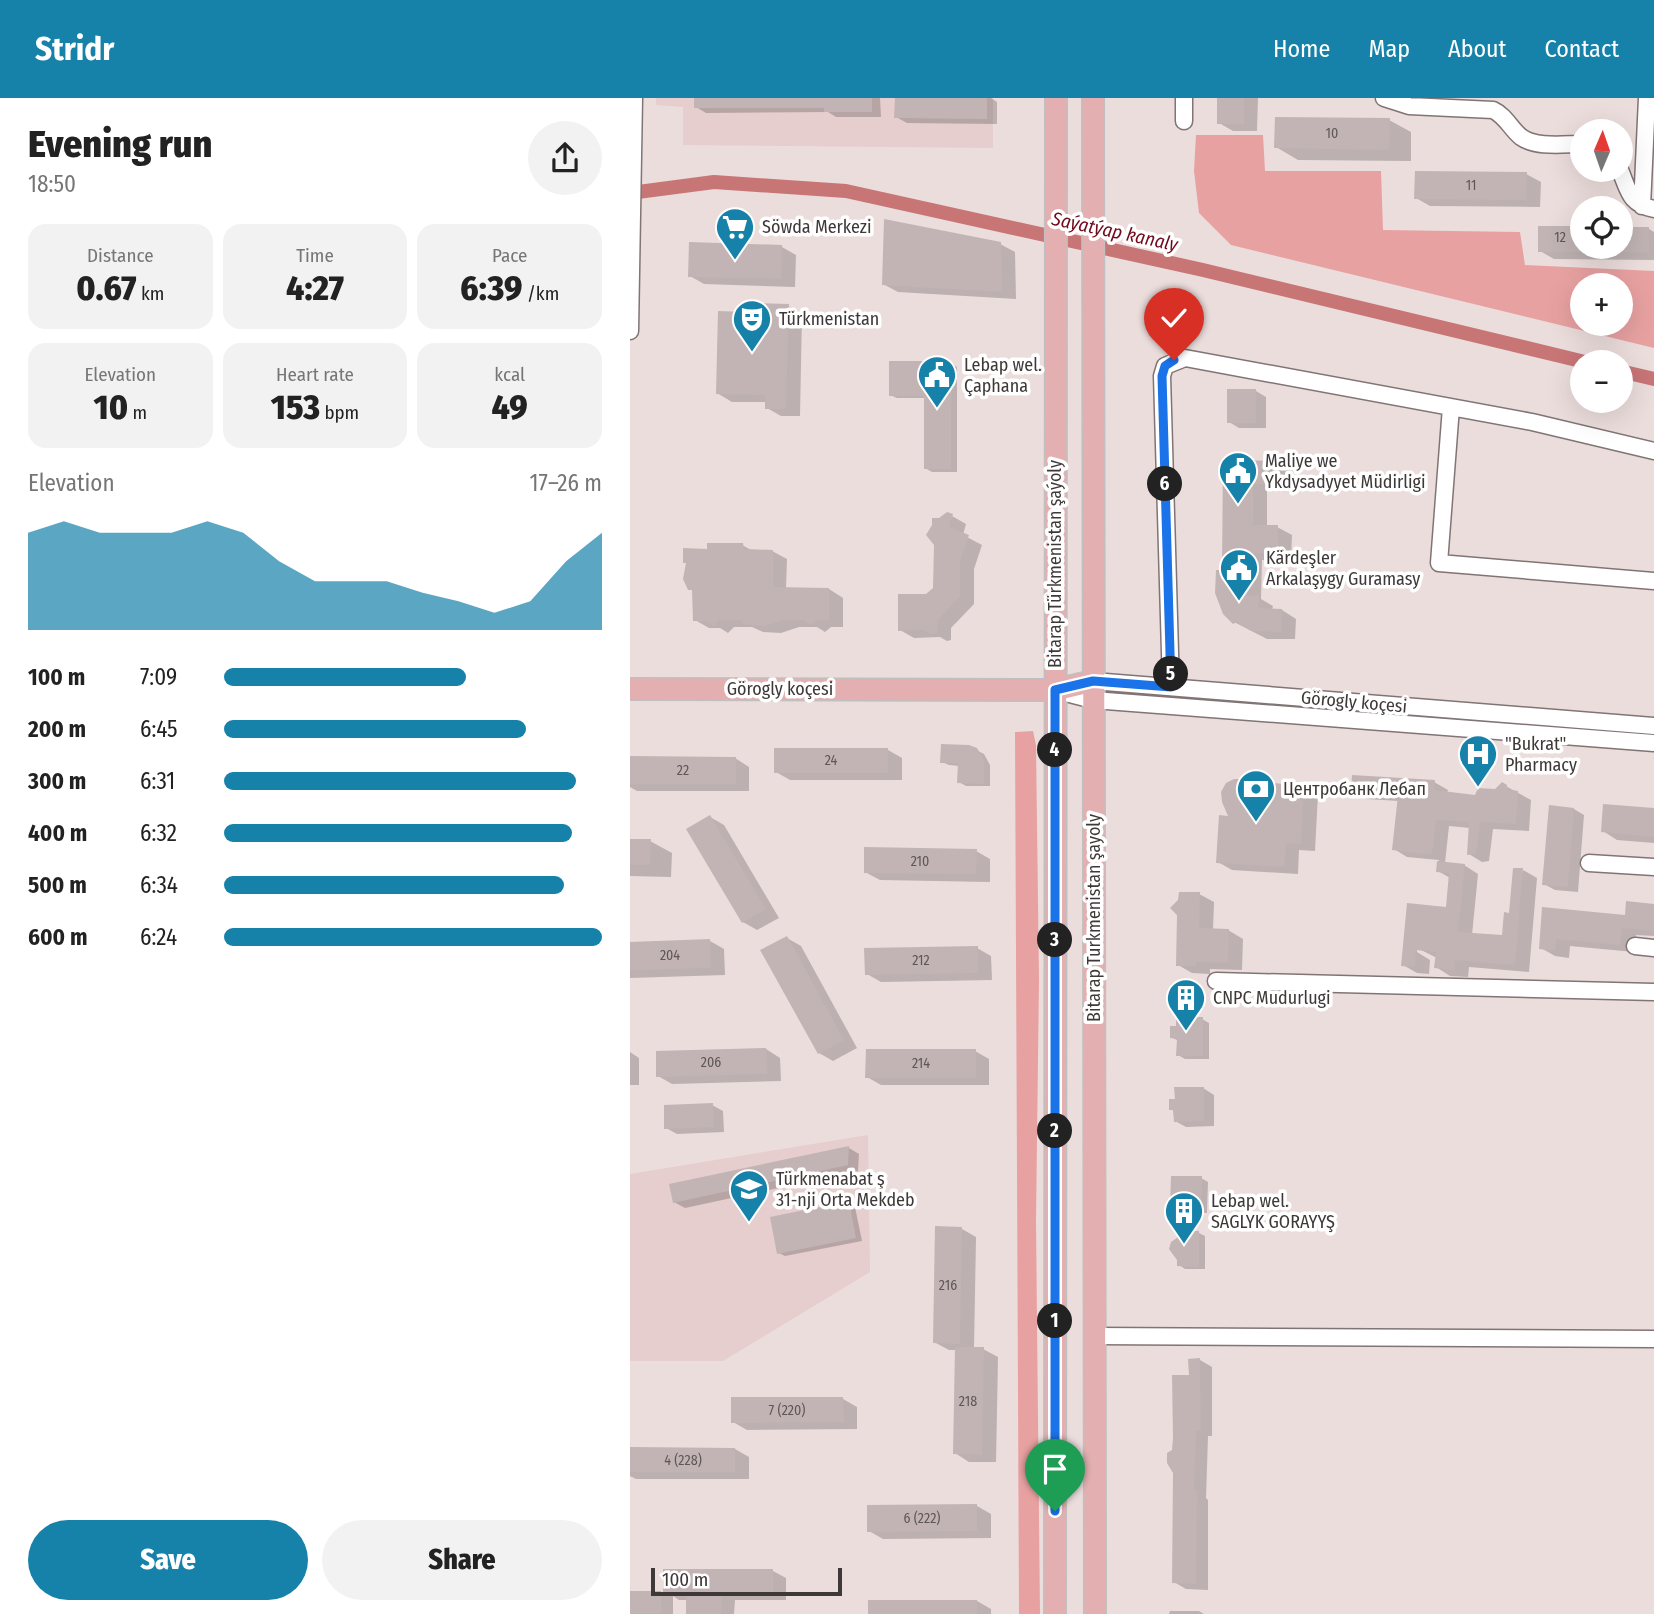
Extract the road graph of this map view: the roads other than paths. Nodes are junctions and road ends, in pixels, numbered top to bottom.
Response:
1 (634, 98) edge
2 (1056, 98) edge
3 (1093, 98) edge
4 (1184, 98) edge
5 (1384, 98) edge
6 (1647, 98) edge
7 (1184, 121) dead end
8 (1570, 144) edge
9 (1624, 182) edge
10 (1648, 207) edge
11 (630, 331) edge
12 (1451, 407) junction
13 (1654, 451) edge
14 (1654, 581) edge
15 (1171, 687) junction
16 (630, 689) edge
17 (1055, 690) junction
18 (1093, 690) junction
19 (1654, 726) edge
20 (1654, 743) edge
21 (1589, 863) dead end
22 (1654, 867) edge
23 (1635, 946) dead end
24 (1654, 948) edge
25 (1216, 981) dead end
26 (1654, 992) edge
27 (1095, 1336) junction
28 (1654, 1339) edge
29 (1055, 1614) edge
30 (1095, 1614) edge

1 - 11 street
2 - 17 main road, Bitarap Türkmenistan şaýoly
3 - 18 main road, Bitarap Turkmenistan şayoly
4 - 7 street
5 - 8 street
6 - 10 street
9 - 10 street
12 - 13 street
12 - 14 street
12 - 15 street
15 - 18 street, Görogly koçesi
15 - 19 street, Görogly koçesi
16 - 17 main road, Görogly koçesi
17 - 18 main road, Görogly koçesi
17 - 29 main road, Bitarap Türkmenistan şaýoly
18 - 20 street, Görogly koçesi
18 - 27 main road, Bitarap Turkmenistan şayoly
21 - 22 street
23 - 24 street
25 - 26 street
27 - 28 street
27 - 30 main road, Bitarap Turkmenistan şayoly

